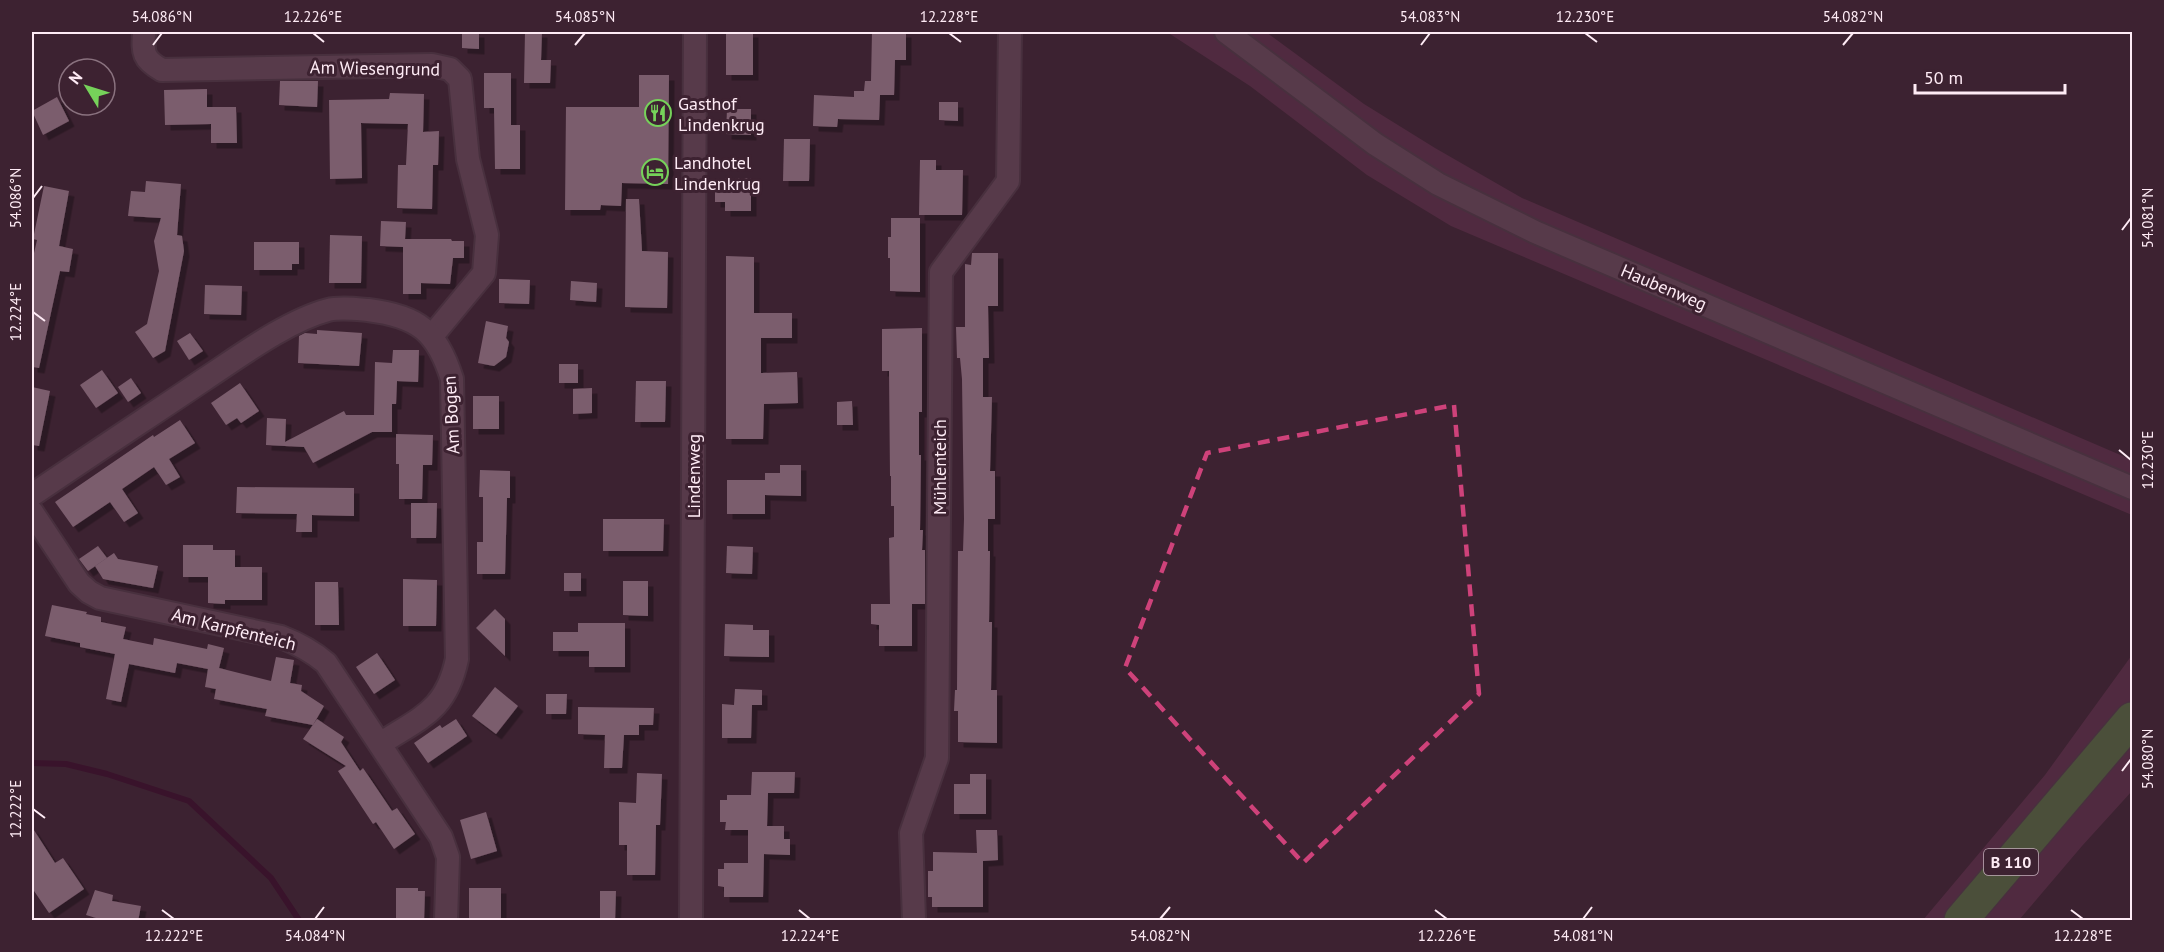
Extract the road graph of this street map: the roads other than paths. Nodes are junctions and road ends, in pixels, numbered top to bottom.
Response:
1 (144, 32) edge
2 (695, 32) edge
3 (1010, 32) edge
4 (1226, 32) edge
5 (432, 336) junction
6 (2133, 488) edge
7 (32, 495) edge
8 (32, 512) edge
9 (2133, 719) edge
10 (380, 744) junction
11 (446, 921) edge
12 (691, 921) edge
13 (914, 921) edge
14 (1961, 921) edge

1 - 5 street, Am Wiesengrund
2 - 12 street, Lindenweg
3 - 13 street, Mühlenteich
4 - 6 street, Haubenweg
5 - 7 street, Am Bogen
5 - 10 street, Am Bogen
8 - 10 street, Am Karpfenteich
9 - 14 main road, B 110
10 - 11 street, Am Karpfenteich

